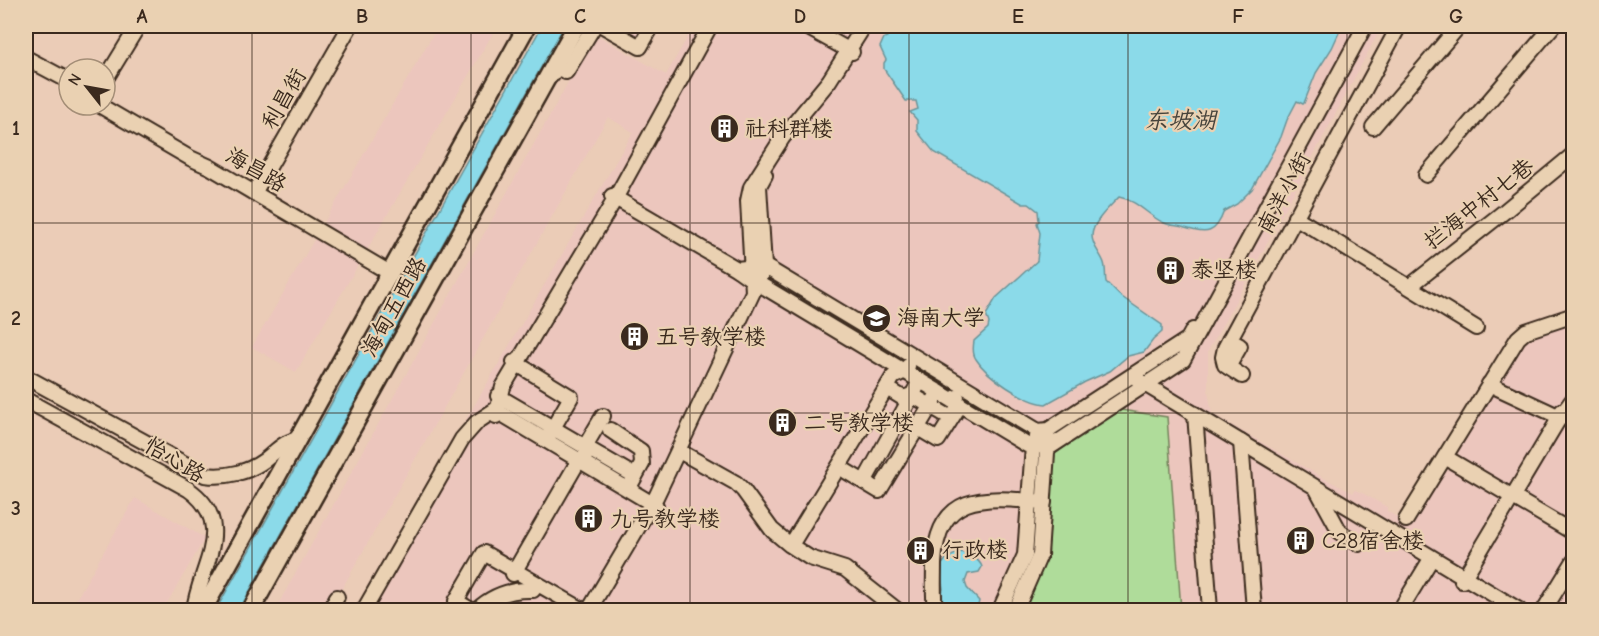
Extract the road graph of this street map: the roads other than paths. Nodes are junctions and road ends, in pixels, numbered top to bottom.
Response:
1 (138, 26) edge
2 (350, 26) edge
3 (527, 26) edge
4 (576, 26) edge
5 (594, 26) edge
6 (603, 26) edge
7 (652, 26) edge
8 (708, 26) edge
9 (805, 26) edge
10 (814, 26) edge
11 (866, 26) edge
12 (1359, 26) edge
13 (1365, 26) edge
14 (1399, 26) edge
15 (1459, 26) edge
16 (1553, 26) edge
17 (851, 49) junction
18 (26, 58) edge
19 (117, 60) edge
20 (26, 66) edge
21 (57, 75) edge
22 (57, 82) edge
23 (542, 87) junction
24 (117, 110) edge
25 (117, 115) edge
26 (1373, 127) dead end
27 (1574, 154) edge
28 (1426, 175) dead end
29 (256, 190) junction
30 (614, 197) junction
31 (1295, 217) junction
32 (392, 270) junction
33 (753, 273) junction
34 (1410, 286) junction
35 (1574, 315) edge
36 (1476, 328) dead end
37 (914, 356) junction
38 (515, 363) junction
39 (905, 371) junction
40 (1242, 376) dead end
41 (26, 377) edge
42 (920, 381) junction
43 (1137, 382) junction
44 (1490, 384) junction
45 (964, 386) junction
46 (887, 388) junction
47 (939, 392) junction
48 (912, 395) junction
49 (26, 400) edge
50 (955, 401) junction
51 (931, 406) junction
52 (497, 408) junction
53 (1566, 409) edge
54 (603, 416) dead end
55 (951, 418) junction
56 (1197, 418) junction
57 (1574, 425) edge
58 (918, 428) junction
59 (610, 430) dead end
60 (1043, 430) junction
61 (547, 438) junction
62 (297, 439) junction
63 (1241, 445) junction
64 (1040, 446) junction
65 (589, 449) junction
66 (680, 452) junction
67 (1444, 457) junction
68 (576, 461) junction
69 (839, 467) junction
70 (635, 477) junction
71 (864, 482) junction
72 (1317, 491) junction
73 (627, 492) junction
74 (1510, 496) junction
75 (1029, 501) junction
76 (1044, 502) junction
77 (653, 507) junction
78 (1406, 520) dead end
79 (1574, 533) edge
80 (1359, 544) dead end
81 (791, 545) junction
82 (1430, 560) junction
83 (1574, 561) edge
84 (512, 571) junction
85 (1461, 578) junction
86 (536, 585) junction
87 (337, 597) dead end
88 (593, 608) edge
89 (194, 610) edge
90 (203, 610) edge
91 (251, 610) edge
92 (330, 610) edge
93 (367, 610) edge
94 (471, 610) edge
95 (477, 610) edge
96 (576, 610) edge
97 (897, 610) edge
98 (935, 610) edge
99 (1000, 610) edge
100 (1016, 610) edge
101 (1212, 610) edge
102 (1254, 610) edge
103 (1400, 610) edge
104 (1511, 610) edge
105 (1519, 610) edge
106 (1544, 610) edge

1 - 19 street
2 - 29 street, 利昌街
3 - 32 main road, 海甸五西路
4 - 23 main road, 海甸五西路
5 - 23 street
6 - 7 street
8 - 30 street
9 - 17 street
10 - 17 street
11 - 17 street
12 - 43 street
13 - 43 street
14 - 31 street, 南洋小街
15 - 26 street
16 - 28 street
17 - 33 street
18 - 21 street
20 - 22 street
23 - 91 main road, 海甸五西路
24 - 29 street, 海昌路
25 - 29 street, 海昌路
27 - 34 street, 拦海中村七巷
29 - 32 street, 海昌路
30 - 33 street
30 - 38 street
31 - 34 street
31 - 40 street, 南洋小街
32 - 62 main road, 海甸五西路
33 - 37 street
33 - 39 street
33 - 66 street
34 - 36 street
35 - 44 street
37 - 39 street
37 - 45 street
38 - 52 street
38 - 61 street
39 - 42 street
39 - 46 street
41 - 62 street, 怡心路
42 - 47 street
42 - 48 street
43 - 56 street
43 - 60 street
43 - 64 street
44 - 53 street
44 - 67 street
45 - 50 street
45 - 60 street
46 - 48 street
46 - 69 street
47 - 50 street
47 - 51 street
48 - 51 street
48 - 71 street
49 - 89 street, 怡心路
50 - 55 street
50 - 64 street
51 - 55 street
51 - 58 street
52 - 61 street
52 - 93 street
53 - 57 street
53 - 74 street
54 - 65 street
55 - 58 street
56 - 63 street
56 - 101 street
58 - 71 street
59 - 70 street
60 - 64 street
61 - 65 street
61 - 68 street
62 - 90 main road, 海甸五西路
63 - 72 street
63 - 102 street
64 - 75 street
64 - 76 street
65 - 68 street
65 - 70 street
66 - 77 street
66 - 81 street
67 - 74 street
67 - 78 street
68 - 73 street
68 - 84 street
69 - 71 street
69 - 81 street
70 - 73 street
72 - 80 street
72 - 82 street
73 - 77 street
74 - 79 street
74 - 85 street
75 - 76 street
75 - 98 street
75 - 99 street
76 - 100 street
77 - 88 street
81 - 97 street
82 - 85 street
82 - 103 street
83 - 106 street
84 - 86 street
84 - 94 street
85 - 104 street
85 - 105 street
86 - 88 street
86 - 95 street
86 - 96 street
87 - 92 street

